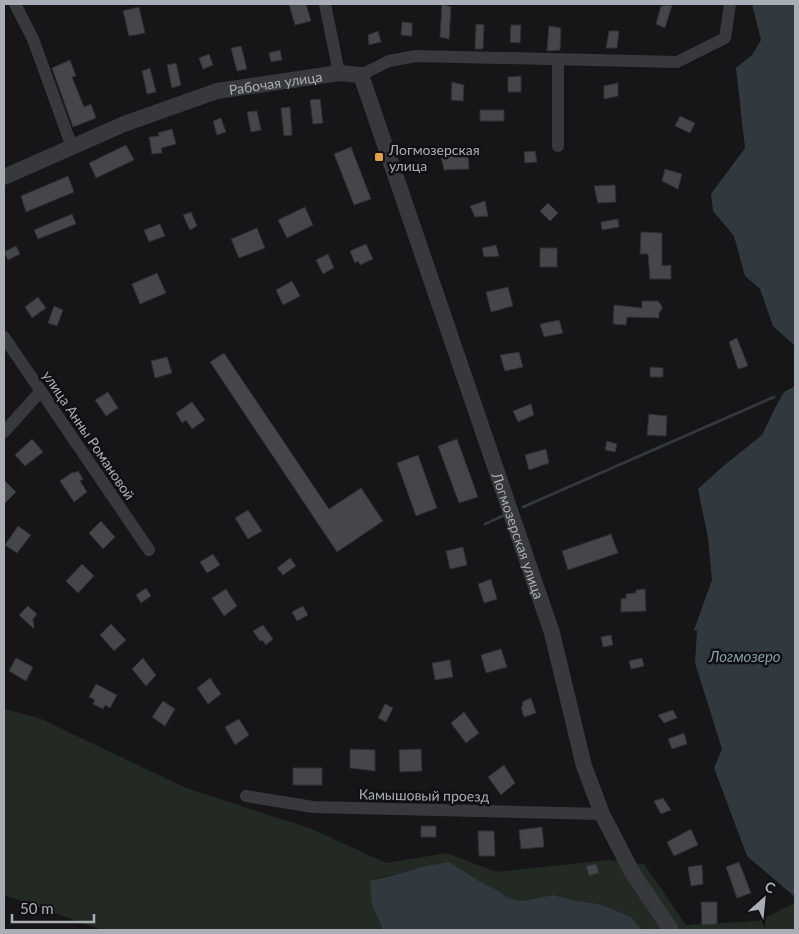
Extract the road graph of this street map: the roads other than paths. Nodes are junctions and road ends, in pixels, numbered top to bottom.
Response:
1 (15, 4) edge
2 (325, 4) edge
3 (730, 4) edge
4 (558, 60) junction
5 (339, 73) junction
6 (361, 75) junction
7 (558, 146) dead end
8 (72, 148) junction
9 (4, 177) edge
10 (4, 337) edge
11 (41, 391) junction
12 (4, 432) edge
13 (149, 550) dead end
14 (246, 796) dead end
15 (602, 814) junction
16 (671, 930) edge

1 - 8 street
2 - 5 street
3 - 4 street
4 - 6 street
4 - 7 street
5 - 6 street, Рабочая улица
5 - 8 street, Рабочая улица
6 - 15 street, Логмозерская улица
8 - 9 street, Рабочая улица
10 - 11 street, улица Анны Романовой
11 - 12 street
11 - 13 street, улица Анны Романовой
14 - 15 street, Камышовый проезд
15 - 16 street, Логмозерская улица

